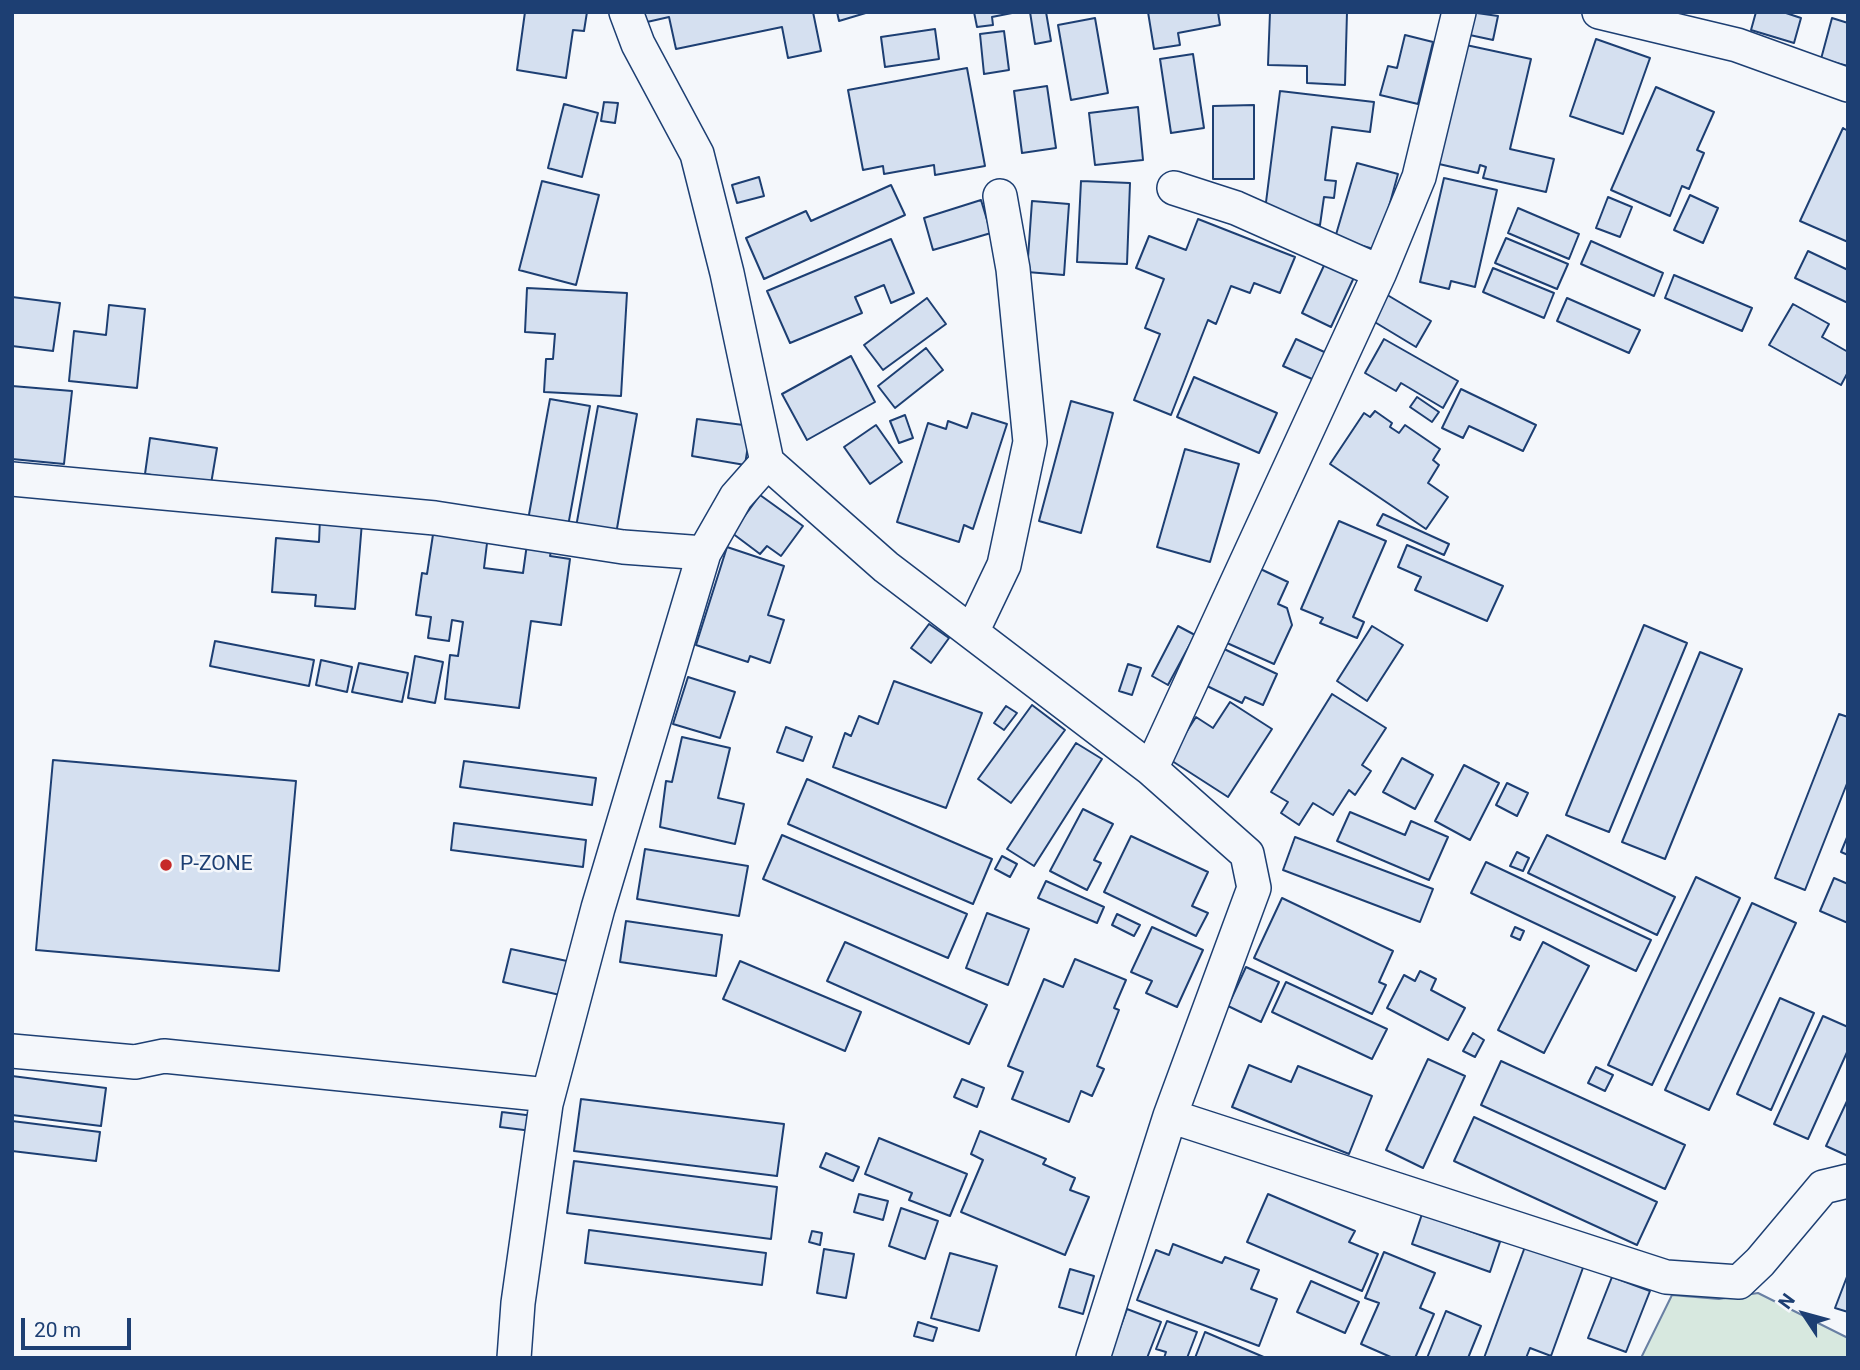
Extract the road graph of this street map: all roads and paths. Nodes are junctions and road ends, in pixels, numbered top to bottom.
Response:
1 (626, 12) edge
2 (1459, 12) edge
3 (1599, 12) edge
4 (1848, 85) edge
5 (1174, 188) dead end
6 (1000, 196) dead end
7 (1380, 272) junction
8 (767, 462) junction
9 (12, 479) edge
10 (705, 553) junction
11 (972, 632) junction
12 (1152, 769) junction
13 (12, 1051) edge
14 (548, 1095) junction
15 (1171, 1116) junction
16 (1848, 1181) edge
17 (514, 1358) edge
18 (1093, 1358) edge

1 - 8 street
2 - 7 street
3 - 4 street
5 - 7 street
6 - 11 street
7 - 12 street
8 - 10 street
8 - 11 street
9 - 10 street
10 - 14 street
11 - 12 street
12 - 15 street
13 - 14 street
14 - 17 street
15 - 16 street
15 - 18 street

